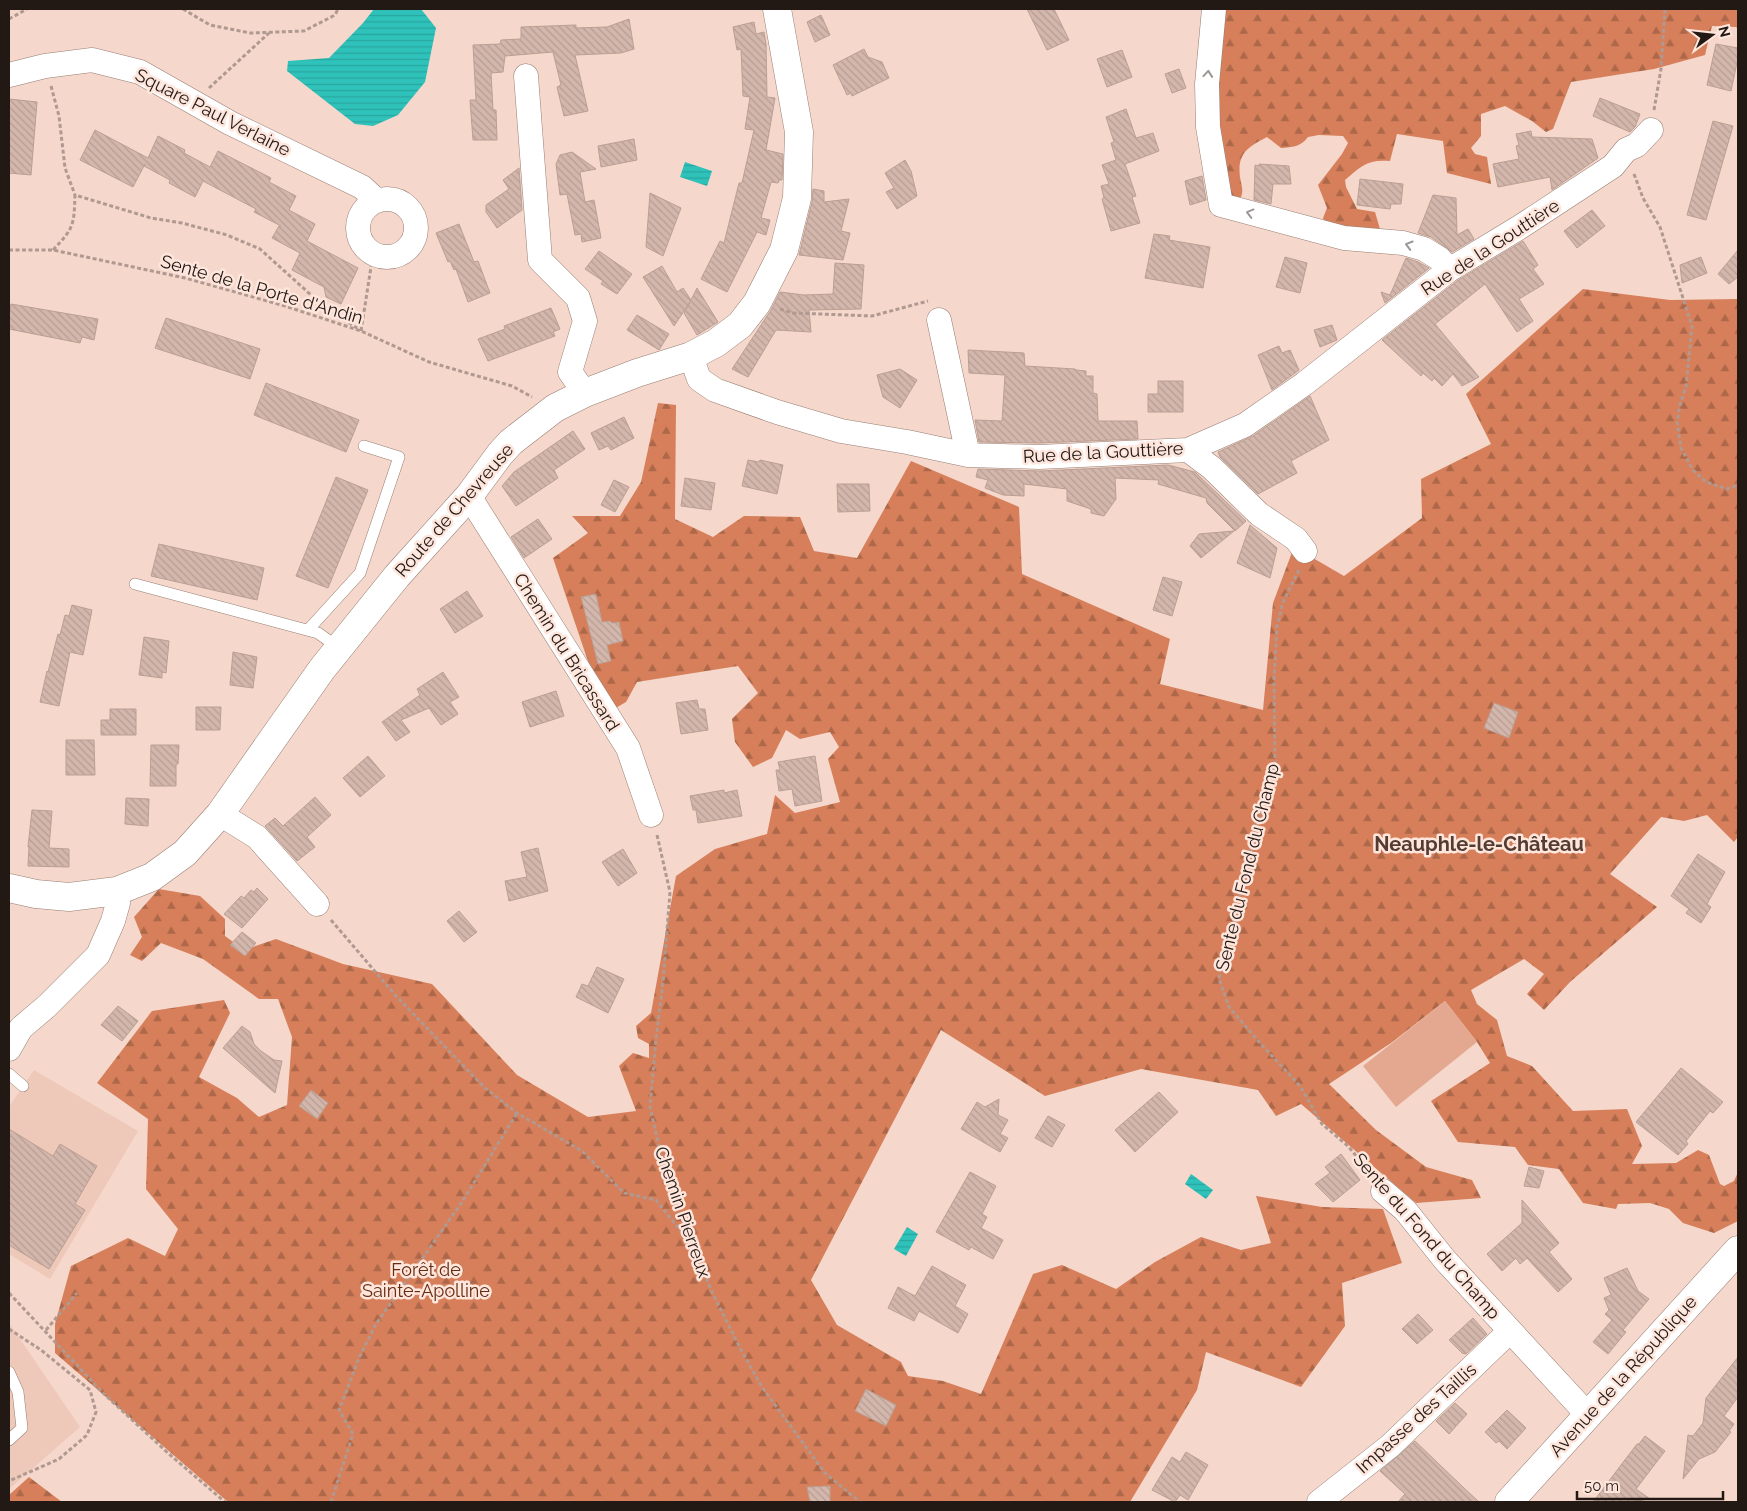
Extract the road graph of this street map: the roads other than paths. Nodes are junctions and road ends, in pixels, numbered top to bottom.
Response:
1 (777, 9) edge
2 (1214, 9) edge
3 (9, 75) edge
4 (526, 76) dead end
5 (1651, 130) road end
6 (377, 200) junction
7 (1449, 270) junction
8 (939, 320) road end
9 (691, 356) junction
10 (585, 393) junction
11 (364, 446) dead end
12 (1188, 450) junction
13 (968, 455) junction
14 (469, 496) junction
15 (1305, 551) road end
16 (136, 584) dead end
17 (308, 630) junction
18 (339, 648) junction
19 (220, 814) junction
20 (651, 815) road end
21 (9, 888) edge
22 (109, 892) junction
23 (317, 904) road end
24 (9, 1049) edge
25 (9, 1074) edge
26 (23, 1086) dead end
27 (1384, 1191) road end
28 (1738, 1250) edge
29 (1510, 1331) junction
30 (9, 1372) edge
31 (1588, 1415) junction
32 (9, 1440) edge
33 (1319, 1502) edge
34 (1509, 1502) edge

1 - 9 street, Route de Chevreuse
7 -> 2 street
3 - 6 street, Square Paul Verlaine
4 - 10 street
5 - 7 street, Rue de la Gouttière
6 - 6 street
7 - 12 street, Rue de la Gouttière
8 - 13 street
9 - 10 street, Route de Chevreuse
9 - 13 street, Rue de la Gouttière
10 - 14 street, Route de Chevreuse
11 - 17 lane
12 - 13 street, Rue de la Gouttière
12 - 15 street
14 - 18 street, Route de Chevreuse
14 - 20 street, Chemin du Bricassard
16 - 17 lane
17 - 18 lane
18 - 19 street, Route de Chevreuse
19 - 22 street, Route de Chevreuse
19 - 23 street
21 - 22 street, Route de Chevreuse
22 - 24 street
25 - 26 lane
27 - 29 street, Sente du Fond du Champ
28 - 31 street, Avenue de la République
29 - 31 street, Sente du Fond du Champ
29 - 33 street, Impasse des Taillis
30 - 32 lane
31 - 34 street, Avenue de la République

